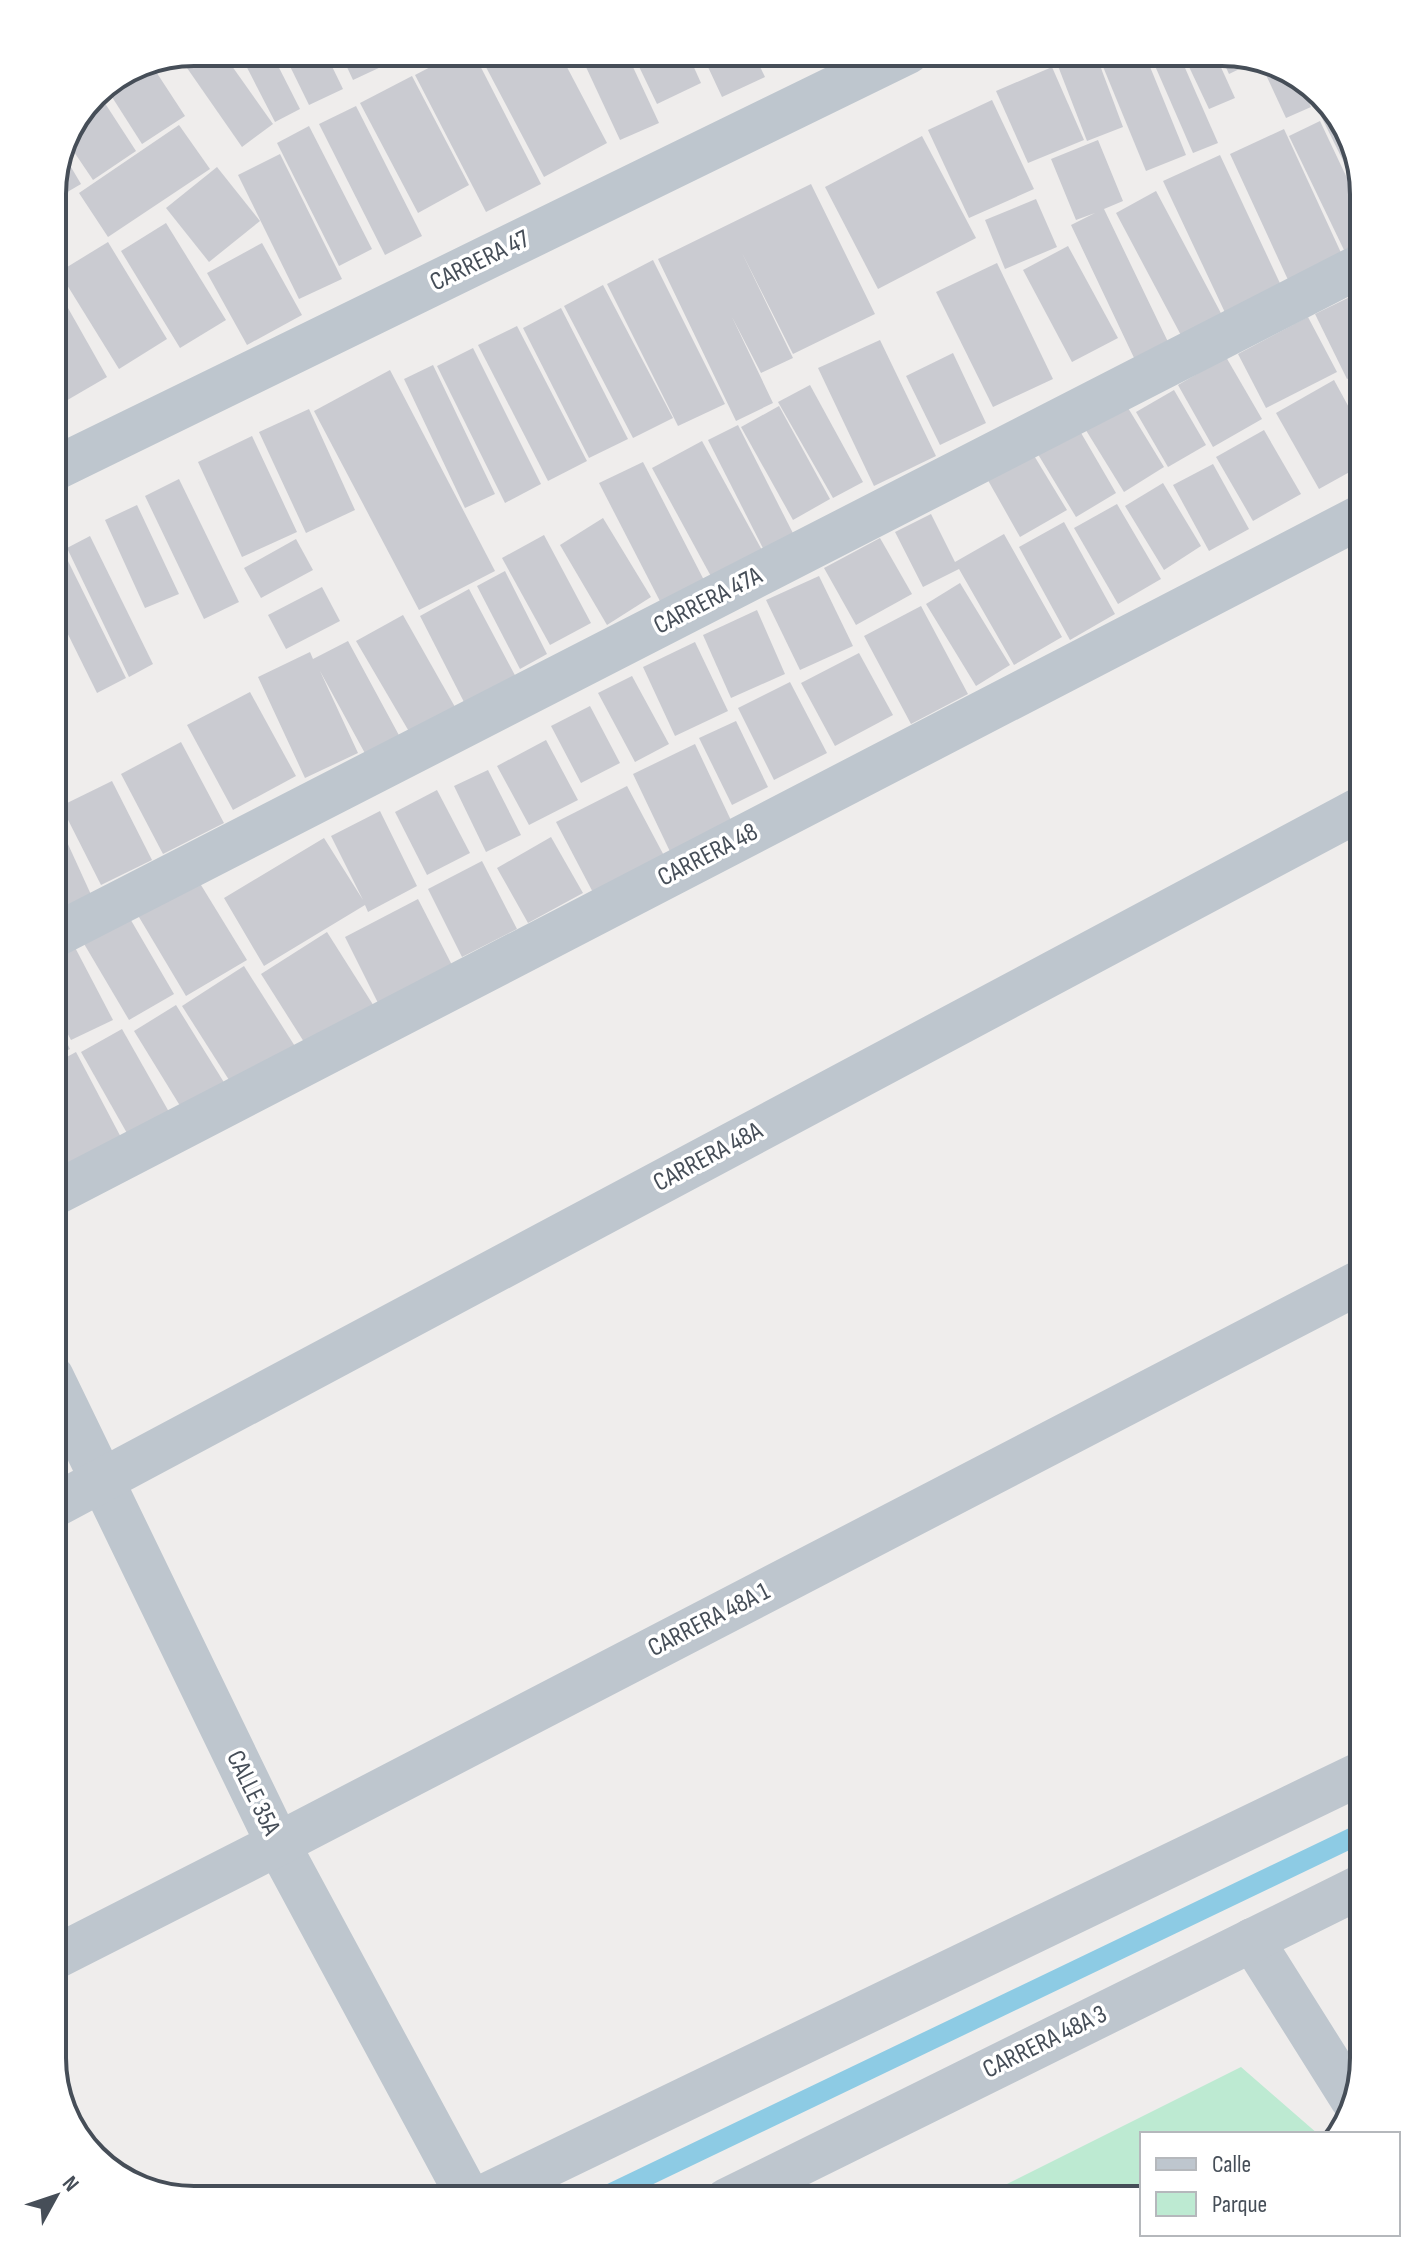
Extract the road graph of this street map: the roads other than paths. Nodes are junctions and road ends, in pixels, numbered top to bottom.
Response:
1 (879, 66) edge
2 (1350, 271) edge
3 (66, 463) edge
4 (1350, 522) edge
5 (1350, 814) edge
6 (66, 930) edge
7 (66, 1188) edge
8 (1350, 1287) edge
9 (66, 1407) edge
10 (100, 1481) junction
11 (66, 1499) edge
12 (1350, 1779) edge
13 (278, 1844) junction
14 (1350, 1892) edge
15 (1252, 1940) junction
16 (66, 1952) edge
17 (1345, 2089) edge
18 (465, 2186) edge
19 (502, 2186) edge
20 (755, 2186) edge

1 - 3 street, CARRERA 47
2 - 6 street, CARRERA 47A
4 - 7 street, CARRERA 48
5 - 10 street, CARRERA 48A
8 - 13 street, CARRERA 48A 1
9 - 10 street, CALLE 35A
10 - 11 street, CARRERA 48A
10 - 13 street, CALLE 35A
12 - 19 street
13 - 16 street, CARRERA 48A 1
13 - 18 street, CALLE 35A
14 - 15 street, CARRERA 48A 3
15 - 17 street
15 - 20 street, CARRERA 48A 3

